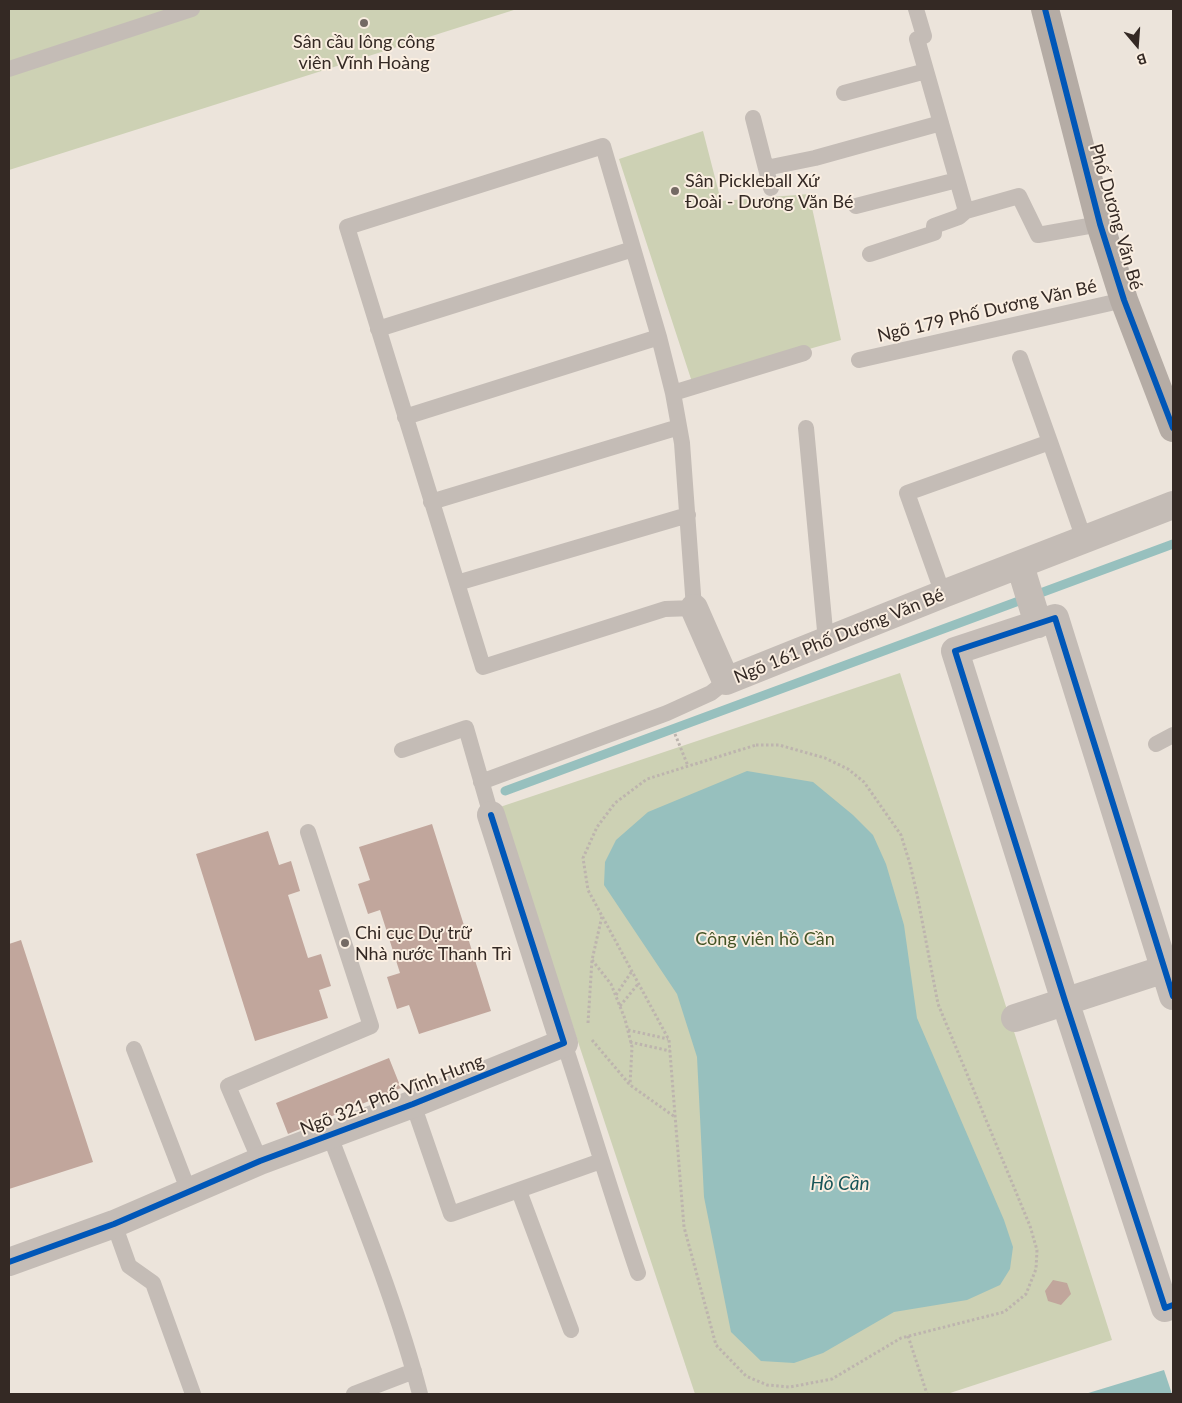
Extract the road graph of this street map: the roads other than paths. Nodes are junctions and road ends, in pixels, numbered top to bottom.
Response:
1 (192, 9) edge
2 (916, 9) edge
3 (1045, 9) edge
4 (9, 70) edge
5 (926, 71) junction
6 (844, 93) dead end
7 (753, 118) dead end
8 (941, 123) junction
9 (766, 168) junction
10 (957, 180) junction
11 (771, 188) dead end
12 (856, 206) dead end
13 (966, 211) junction
14 (1100, 224) junction
15 (633, 248) junction
16 (870, 254) dead end
17 (1124, 300) junction
18 (378, 329) junction
19 (659, 337) junction
20 (804, 353) dead end
21 (1020, 358) dead end
22 (859, 360) dead end
23 (673, 393) junction
24 (405, 417) junction
25 (679, 427) junction
26 (806, 428) dead end
27 (1173, 428) edge
28 (1050, 442) junction
29 (431, 502) junction
30 (1173, 505) edge
31 (688, 515) junction
32 (1084, 540) junction
33 (1022, 572) junction
34 (456, 583) junction
35 (943, 594) junction
36 (694, 608) junction
37 (1035, 614) junction
38 (826, 640) junction
39 (726, 681) junction
40 (1173, 735) edge
41 (1156, 744) dead end
42 (402, 750) dead end
43 (480, 782) junction
44 (490, 815) joint
45 (308, 832) dead end
46 (1165, 968) junction
47 (1173, 996) edge
48 (1065, 1002) junction
49 (1015, 1018) dead end
50 (576, 1038) junction
51 (134, 1049) dead end
52 (413, 1104) junction
53 (330, 1136) junction
54 (260, 1161) junction
55 (600, 1161) junction
56 (519, 1191) junction
57 (189, 1192) junction
58 (114, 1224) junction
59 (9, 1262) edge
60 (638, 1273) dead end
61 (1173, 1305) edge
62 (571, 1330) dead end
63 (414, 1371) junction
64 (193, 1394) edge
65 (354, 1394) edge
66 (420, 1394) edge

1 - 4 lane
2 - 5 lane
3 - 14 street, Phố Dương Văn Bé
5 - 6 lane
5 - 8 lane
7 - 9 lane
8 - 9 lane
8 - 10 lane
9 - 11 lane
10 - 12 lane
10 - 13 lane
13 - 14 lane
13 - 16 lane
14 - 17 street, Phố Dương Văn Bé
15 - 18 lane
15 - 18 lane
15 - 19 lane
17 - 22 lane, Ngõ 179 Phố Dương Văn Bé
17 - 27 street, Phố Dương Văn Bé
18 - 24 lane
19 - 23 lane
19 - 24 lane
20 - 23 lane
21 - 28 lane
23 - 25 lane
24 - 29 lane
25 - 29 lane
25 - 31 lane
26 - 38 lane
28 - 32 lane
28 - 35 lane
29 - 34 lane
30 - 32 street, Ngõ 161 Phố Dương Văn Bé
31 - 34 lane
31 - 36 lane
32 - 33 street, Ngõ 161 Phố Dương Văn Bé
33 - 35 street, Ngõ 161 Phố Dương Văn Bé
33 - 37 street
34 - 36 lane
35 - 38 street, Ngõ 161 Phố Dương Văn Bé
36 - 39 street
37 - 46 street
37 - 48 street
38 - 39 street, Ngõ 161 Phố Dương Văn Bé
39 - 43 lane, Ngõ 161 Phố Dương Văn Bé
40 - 41 lane
42 - 43 lane
43 - 44 lane
44 - 50 street
45 - 54 lane
46 - 47 street
46 - 48 street
48 - 49 street
48 - 61 street
50 - 52 street, Ngõ 321 Phố Vĩnh Hưng
50 - 55 lane
51 - 57 lane
52 - 53 street, Ngõ 321 Phố Vĩnh Hưng
52 - 56 lane
53 - 54 street, Ngõ 321 Phố Vĩnh Hưng
53 - 63 lane
54 - 57 street, Ngõ 321 Phố Vĩnh Hưng
55 - 56 lane
55 - 60 lane
56 - 62 lane
57 - 58 street, Ngõ 321 Phố Vĩnh Hưng
58 - 59 street, Ngõ 321 Phố Vĩnh Hưng
58 - 64 lane
63 - 65 lane
63 - 66 lane

